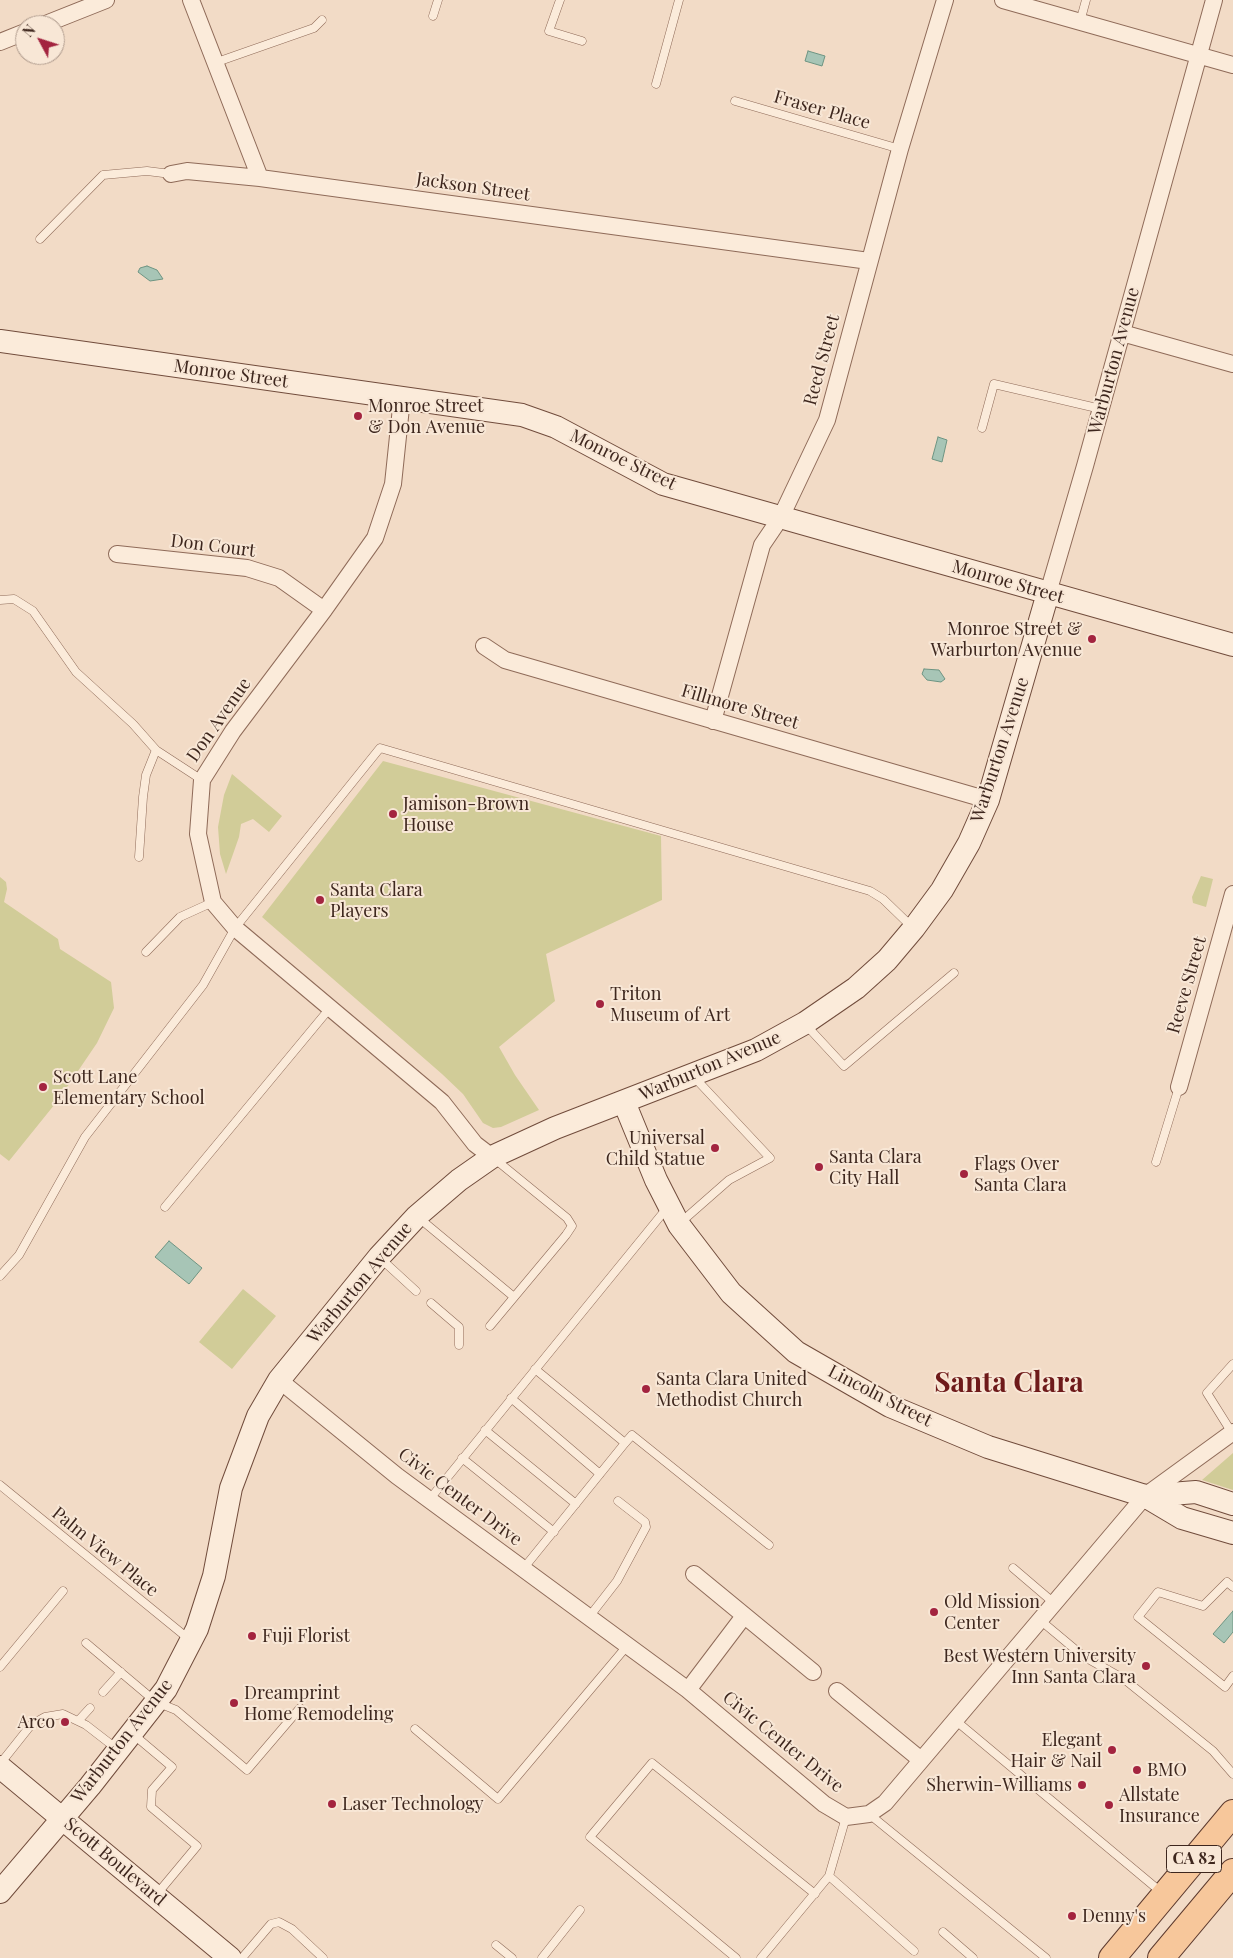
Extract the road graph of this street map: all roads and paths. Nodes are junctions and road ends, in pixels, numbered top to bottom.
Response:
1 (106, 0) edge
2 (191, 0) edge
3 (438, 0) edge
4 (560, 0) edge
5 (679, 0) edge
6 (945, 0) edge
7 (1003, 0) edge
8 (1086, 0) edge
9 (1214, 0) edge
10 (65, 16) edge
11 (433, 16) dead end
12 (322, 20) dead end
13 (1080, 22) junction
14 (15, 36) edge
15 (582, 41) dead end
16 (0, 42) edge
17 (1198, 55) junction
18 (217, 62) junction
19 (1233, 65) edge
20 (656, 84) dead end
21 (735, 101) dead end
22 (900, 149) junction
23 (171, 174) joint
24 (260, 178) junction
25 (40, 239) dead end
26 (869, 262) junction
27 (1122, 333) junction
28 (0, 341) edge
29 (1233, 364) edge
30 (402, 398) junction
31 (1101, 409) junction
32 (982, 428) dead end
33 (781, 517) junction
34 (117, 554) dead end
35 (1048, 593) junction
36 (0, 600) edge
37 (324, 610) junction
38 (1233, 645) edge
39 (484, 646) dead end
40 (713, 720) junction
41 (156, 750) junction
42 (202, 780) junction
43 (988, 800) junction
44 (139, 857) dead end
45 (1233, 894) edge
46 (214, 902) junction
47 (235, 928) junction
48 (914, 928) junction
49 (146, 952) dead end
50 (954, 974) dead end
51 (330, 1008) junction
52 (805, 1024) junction
53 (692, 1074) junction
54 (1179, 1087) joint
55 (624, 1102) junction
56 (492, 1157) junction
57 (1156, 1162) dead end
58 (166, 1207) dead end
59 (417, 1216) junction
60 (674, 1216) junction
61 (379, 1257) junction
62 (0, 1276) edge
63 (416, 1291) dead end
64 (514, 1297) junction
65 (431, 1303) dead end
66 (490, 1326) dead end
67 (459, 1345) dead end
68 (1233, 1364) edge
69 (535, 1369) junction
70 (279, 1380) junction
71 (511, 1398) junction
72 (485, 1430) junction
73 (1232, 1432) edge
74 (626, 1443) junction
75 (462, 1458) junction
76 (600, 1474) junction
77 (0, 1485) edge
78 (1145, 1496) junction
79 (429, 1500) junction
80 (618, 1501) dead end
81 (576, 1504) junction
82 (1233, 1504) edge
83 (554, 1532) junction
84 (1233, 1533) edge
85 (768, 1546) dead end
86 (1013, 1568) dead end
87 (523, 1569) junction
88 (694, 1574) dead end
89 (1233, 1587) edge
90 (63, 1591) dead end
91 (1054, 1603) junction
92 (744, 1616) junction
93 (589, 1617) junction
94 (1040, 1620) junction
95 (191, 1641) junction
96 (86, 1642) dead end
97 (627, 1646) junction
98 (0, 1667) edge
99 (121, 1672) junction
100 (813, 1672) dead end
101 (1233, 1676) edge
102 (688, 1690) junction
103 (837, 1691) dead end
104 (103, 1692) dead end
105 (156, 1702) junction
106 (90, 1708) dead end
107 (300, 1708) dead end
108 (79, 1720) junction
109 (955, 1720) junction
110 (415, 1729) dead end
111 (125, 1742) junction
112 (921, 1760) junction
113 (0, 1765) edge
114 (1233, 1774) edge
115 (1233, 1812) edge
116 (869, 1814) junction
117 (846, 1817) junction
118 (62, 1818) junction
119 (1233, 1872) edge
120 (830, 1876) junction
121 (0, 1892) edge
122 (815, 1894) junction
123 (1164, 1895) junction
124 (156, 1896) junction
125 (580, 1910) dead end
126 (943, 1932) dead end
127 (496, 1945) dead end
128 (914, 1951) dead end
129 (763, 1955) edge
130 (230, 1958) edge
131 (242, 1958) edge
132 (323, 1958) edge
133 (512, 1958) edge
134 (542, 1958) edge
135 (736, 1958) edge
136 (774, 1958) edge
137 (973, 1958) edge
138 (1046, 1958) edge
139 (1112, 1958) edge
140 (1161, 1958) edge

1 - 10 street
2 - 18 street
3 - 11 lane
4 - 15 lane
5 - 20 lane
6 - 22 street, Reed Street
7 - 13 street
8 - 13 lane
9 - 17 street, Warburton Avenue
12 - 18 lane
13 - 17 street
14 - 16 street
17 - 19 street
17 - 27 street, Warburton Avenue
18 - 24 street
21 - 22 lane, Fraser Place
22 - 26 street, Reed Street
23 - 24 street, Jackson Street
23 - 25 lane
24 - 26 street, Jackson Street
26 - 33 street, Reed Street
27 - 29 street
27 - 31 street, Warburton Avenue
28 - 30 street, Monroe Street
30 - 33 street, Monroe Street
30 - 37 street, Don Avenue
31 - 32 lane
31 - 35 street, Warburton Avenue
33 - 35 street, Monroe Street
33 - 40 street, Reed Street
34 - 37 street, Don Court
35 - 38 street, Monroe Street
35 - 43 street, Warburton Avenue
36 - 41 lane
37 - 42 street, Don Avenue
39 - 40 street, Fillmore Street
40 - 43 street, Fillmore Street
41 - 42 lane
41 - 44 lane
42 - 46 street, Don Avenue
43 - 48 street, Warburton Avenue
45 - 54 street, Reeve Street
46 - 47 street, Don Avenue
46 - 49 lane
47 - 48 lane
47 - 51 street, Don Avenue
47 - 62 lane
48 - 52 street, Warburton Avenue
50 - 52 lane
51 - 56 street, Don Avenue
51 - 58 lane
52 - 53 street, Warburton Avenue
53 - 55 street, Warburton Avenue
53 - 60 lane
54 - 57 lane
55 - 56 street, Warburton Avenue
55 - 60 street, Lincoln Street
56 - 59 street, Warburton Avenue
56 - 64 lane
59 - 61 street, Warburton Avenue
59 - 64 lane
60 - 69 lane
60 - 78 street, Lincoln Street
61 - 63 lane
61 - 70 street, Warburton Avenue
64 - 66 lane
65 - 67 lane
68 - 73 lane
69 - 71 lane
69 - 74 lane
70 - 79 street, Civic Center Drive
70 - 95 street, Warburton Avenue
71 - 72 lane
71 - 76 lane
72 - 75 lane
72 - 81 lane
73 - 78 street
74 - 76 lane
74 - 85 lane
75 - 79 lane
75 - 83 lane
76 - 81 lane
77 - 95 lane, Palm View Place
78 - 82 street, Lincoln Street
78 - 84 street, Lincoln Street
78 - 91 street
79 - 87 street, Civic Center Drive
80 - 93 lane
81 - 83 lane
83 - 87 lane
86 - 91 lane
87 - 93 street, Civic Center Drive
88 - 92 street
89 - 101 lane
90 - 98 lane
91 - 94 street
92 - 100 street
92 - 102 street
93 - 97 street, Civic Center Drive
94 - 109 street
94 - 114 lane
95 - 105 street, Warburton Avenue
96 - 99 lane
97 - 102 street, Civic Center Drive
97 - 110 lane
99 - 104 lane
99 - 105 lane
102 - 117 street, Civic Center Drive
103 - 112 street
105 - 107 lane
105 - 111 street, Warburton Avenue
106 - 108 lane
108 - 111 lane
108 - 113 lane
109 - 112 street
109 - 123 lane
111 - 118 street, Warburton Avenue
111 - 124 lane
112 - 116 street
113 - 118 street, Scott Boulevard
115 - 123 main road, CA 82
116 - 117 street, Civic Center Drive
116 - 138 lane
117 - 120 lane
118 - 121 street, Warburton Avenue
118 - 124 street, Scott Boulevard
119 - 140 main road, CA 82
120 - 122 lane
120 - 128 lane
122 - 129 lane
122 - 135 lane
123 - 139 main road, CA 82
124 - 130 street, Scott Boulevard
125 - 134 lane
126 - 137 lane
127 - 133 lane
129 - 136 lane
131 - 132 lane

